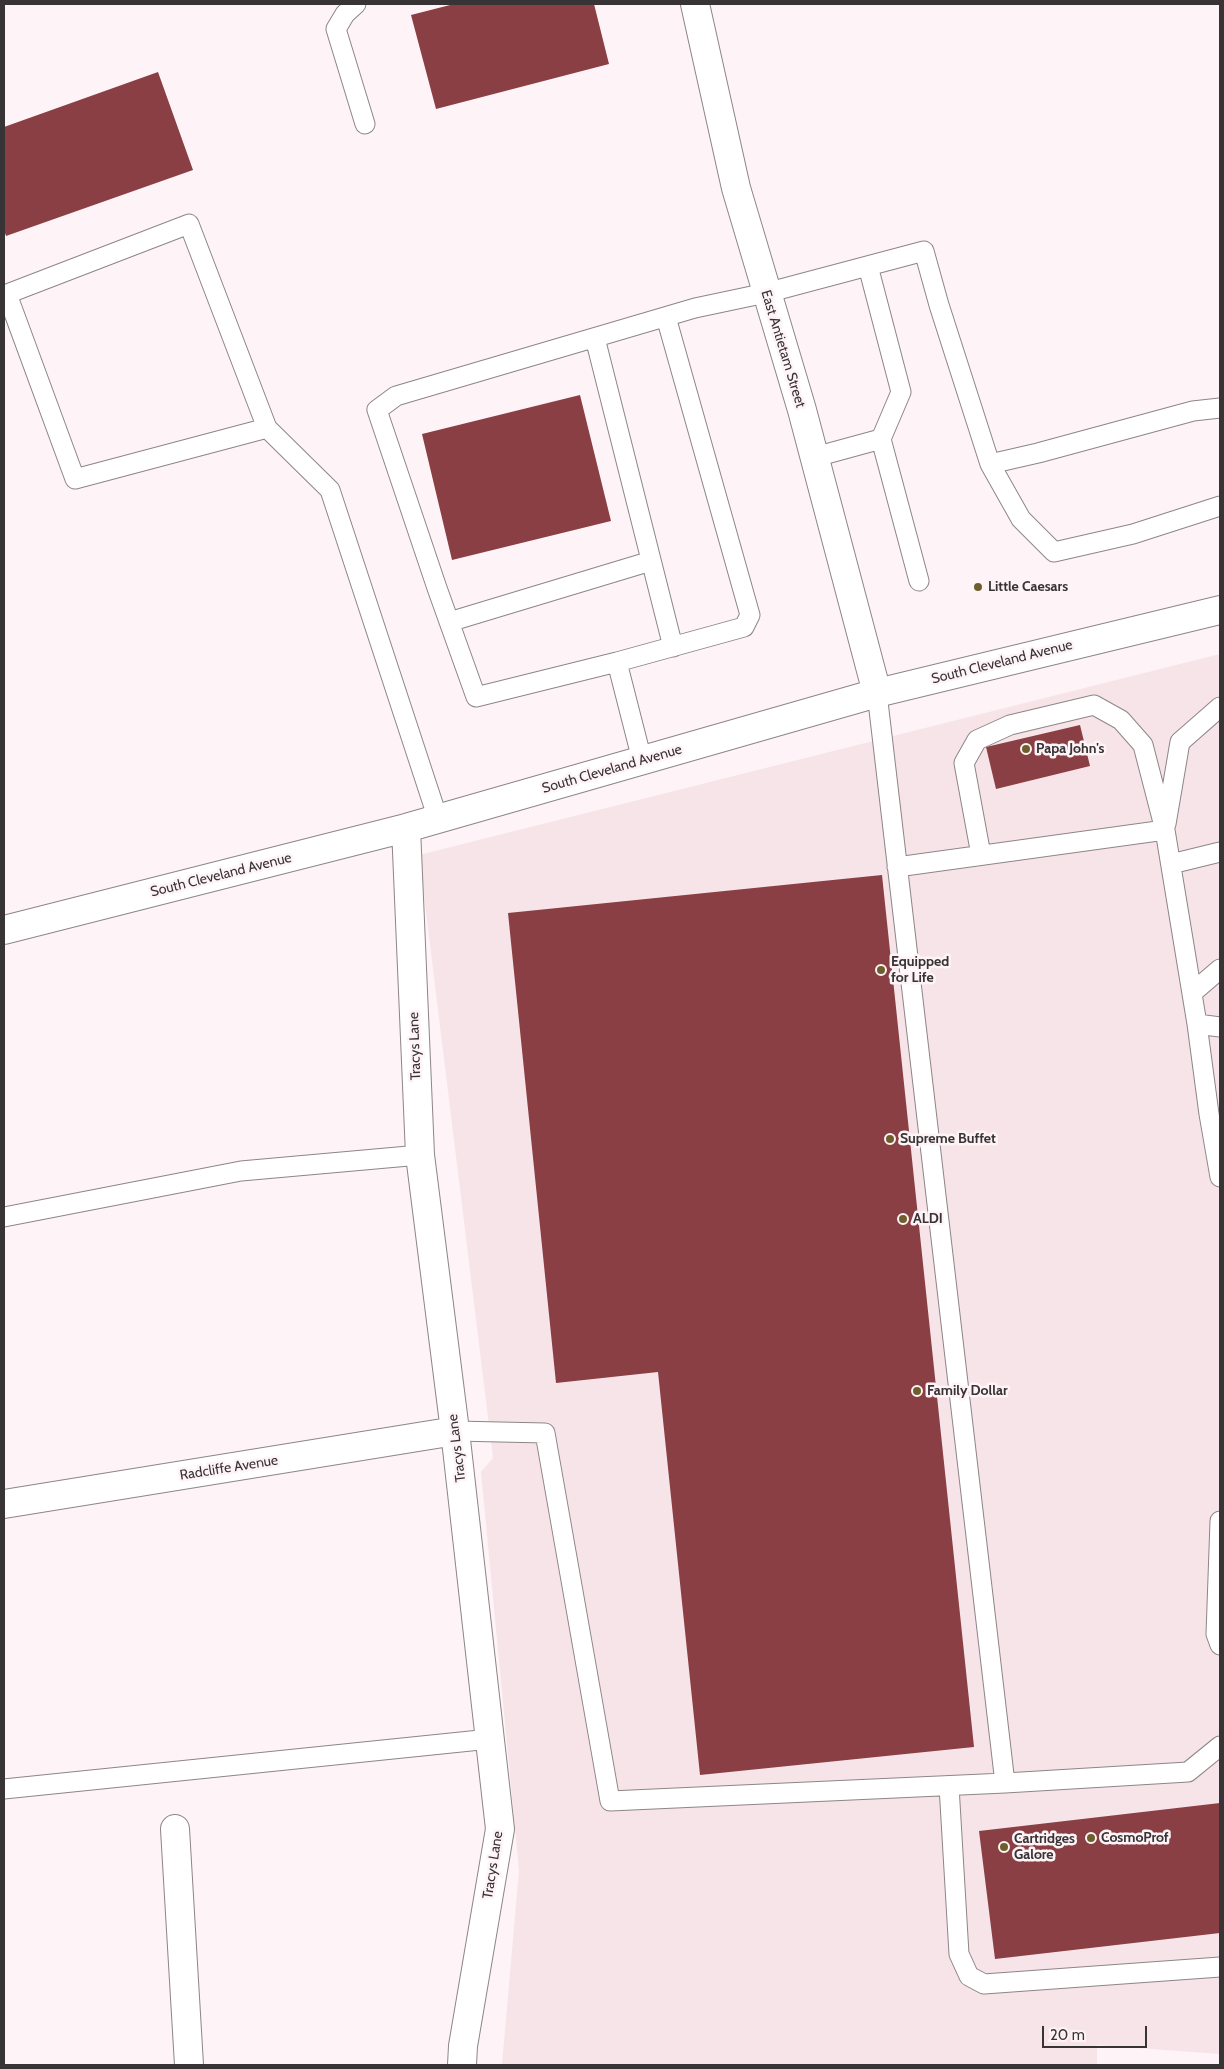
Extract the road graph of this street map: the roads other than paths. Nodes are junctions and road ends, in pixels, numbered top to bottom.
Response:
1 (356, 4) edge
2 (695, 4) edge
3 (365, 124) dead end
4 (868, 266) junction
5 (766, 293) junction
6 (666, 317) junction
7 (595, 338) junction
8 (1220, 408) edge
9 (267, 428) junction
10 (881, 439) junction
11 (814, 457) junction
12 (990, 464) junction
13 (1220, 506) edge
14 (651, 561) junction
15 (918, 580) dead end
16 (1220, 610) edge
17 (449, 622) junction
18 (673, 647) junction
19 (617, 662) junction
20 (877, 693) junction
21 (1220, 707) edge
22 (642, 760) junction
23 (438, 819) junction
24 (406, 828) junction
25 (1165, 830) junction
26 (1220, 852) edge
27 (981, 855) junction
28 (1171, 864) junction
29 (897, 867) junction
30 (4, 930) edge
31 (1220, 969) edge
32 (1192, 993) junction
33 (1197, 1024) junction
34 (1220, 1027) edge
35 (1215, 1115) edge
36 (420, 1155) junction
37 (1220, 1178) edge
38 (4, 1217) edge
39 (455, 1431) junction
40 (4, 1504) edge
41 (1220, 1521) edge
42 (1220, 1645) edge
43 (490, 1740) junction
44 (1220, 1746) edge
45 (1005, 1784) junction
46 (949, 1786) junction
47 (4, 1789) edge
48 (175, 1829) dead end
49 (1220, 1967) edge
50 (189, 2065) edge
51 (462, 2065) edge

1 - 3 lane
2 - 5 street, East Antietam Street
4 - 5 lane
4 - 10 lane
4 - 12 lane
5 - 6 lane
5 - 11 street, East Antietam Street
6 - 7 lane
6 - 18 lane
7 - 14 lane
7 - 17 lane
8 - 12 lane
9 - 9 lane
9 - 23 lane
10 - 11 lane
10 - 15 lane
11 - 20 street, East Antietam Street
12 - 13 lane
14 - 17 lane
14 - 18 lane
16 - 20 street, South Cleveland Avenue
17 - 19 lane
18 - 19 lane
19 - 22 lane
20 - 22 street, South Cleveland Avenue
20 - 29 lane
21 - 25 lane
22 - 23 street, South Cleveland Avenue
23 - 24 street, South Cleveland Avenue
24 - 30 street, South Cleveland Avenue
24 - 36 street, Tracys Lane
25 - 27 lane
25 - 27 lane
25 - 28 lane
26 - 28 lane
27 - 29 lane
28 - 32 lane
29 - 45 lane
31 - 32 lane
32 - 33 lane
33 - 34 lane
33 - 35 lane
35 - 37 lane
36 - 38 lane
36 - 39 street, Tracys Lane
39 - 40 street, Radcliffe Avenue
39 - 43 street, Tracys Lane
39 - 46 lane
41 - 42 lane
43 - 47 lane
43 - 51 street, Tracys Lane
44 - 45 lane
45 - 46 lane
46 - 49 lane
48 - 50 street

